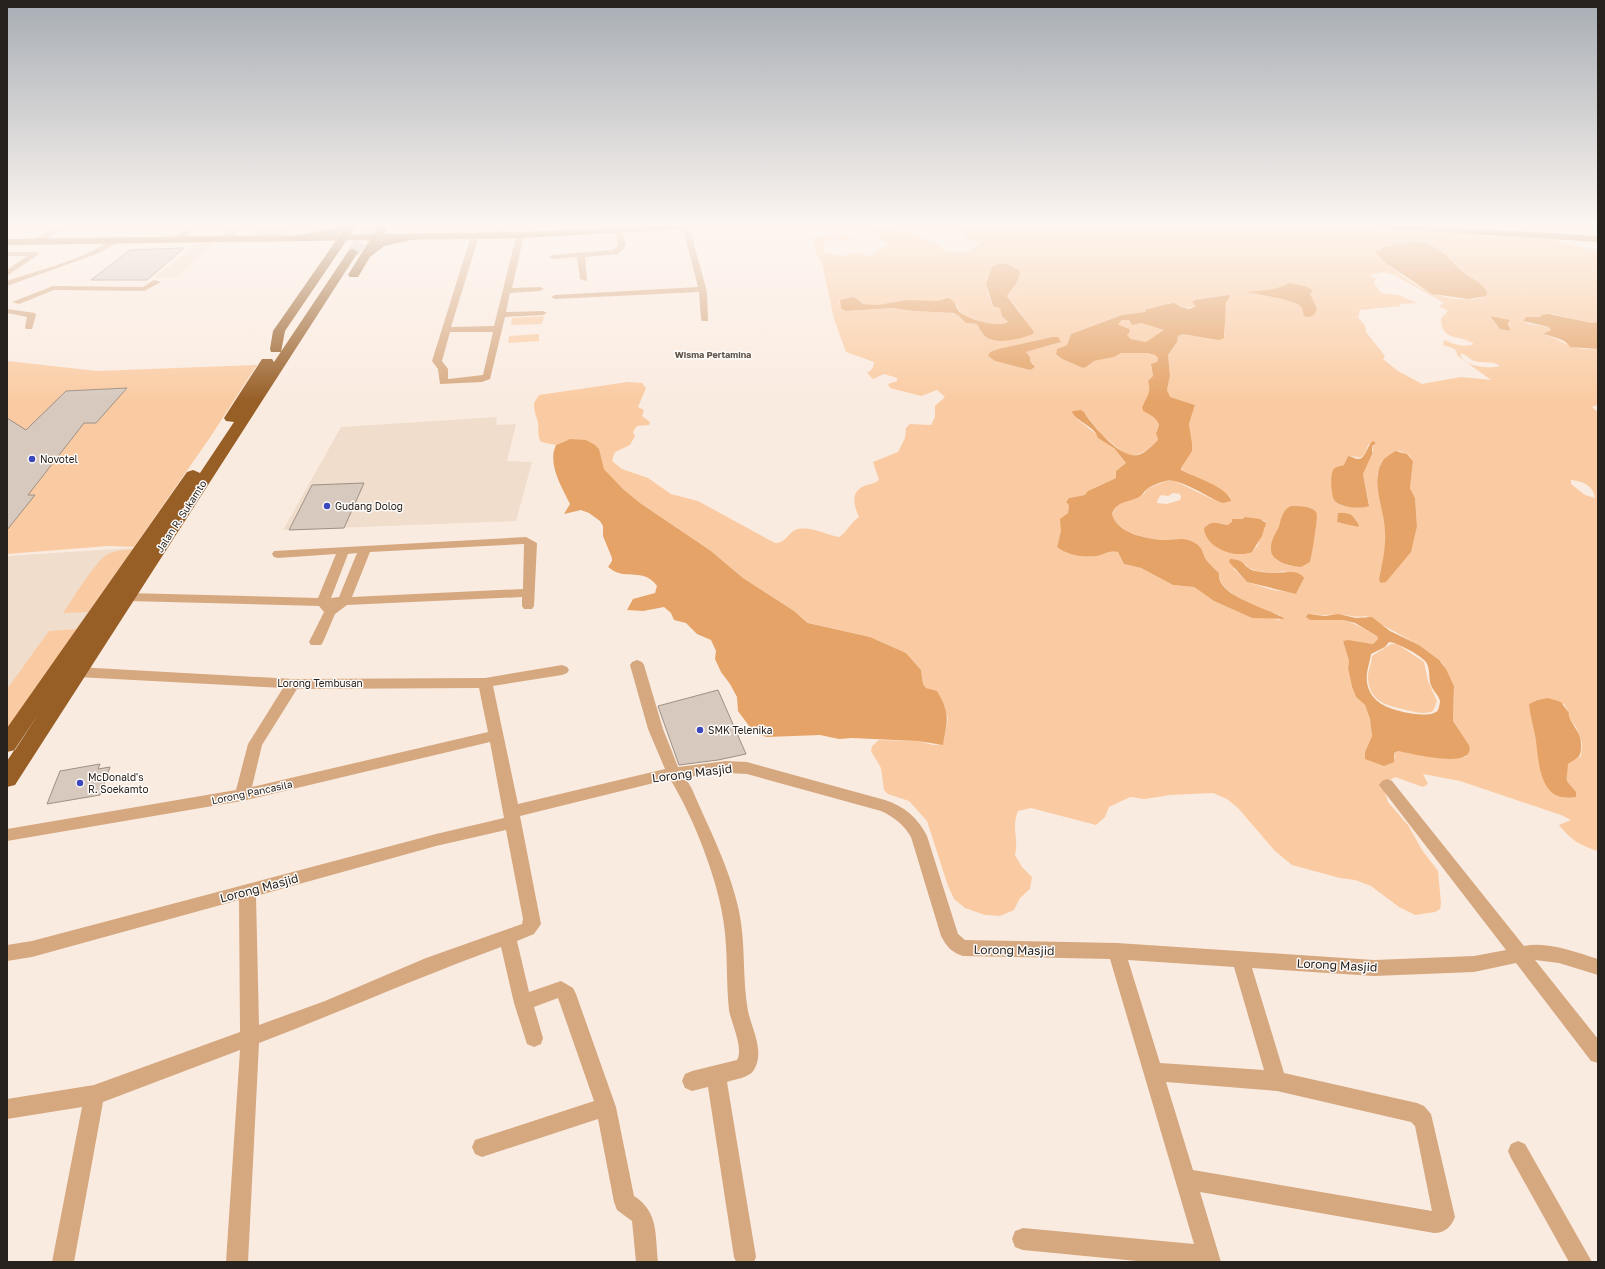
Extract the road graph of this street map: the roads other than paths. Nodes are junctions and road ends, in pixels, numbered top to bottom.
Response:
1 (153, 284) edge
2 (310, 284) edge
3 (324, 284) edge
4 (460, 284) edge
5 (508, 284) edge
6 (701, 284) edge
7 (702, 289) junction
8 (540, 290) dead end
9 (506, 291) junction
10 (555, 296) dead end
11 (7, 300) edge
12 (16, 302) junction
13 (7, 306) edge
14 (7, 311) edge
15 (327, 313) dead end
16 (543, 313) dead end
17 (705, 319) dead end
18 (499, 322) junction
19 (29, 327) dead end
20 (446, 327) junction
21 (283, 349) junction
22 (365, 549) junction
23 (344, 550) junction
24 (278, 554) dead end
25 (528, 593) junction
26 (128, 597) junction
27 (344, 601) junction
28 (528, 606) dead end
29 (327, 607) junction
30 (316, 642) dead end
31 (637, 665) dead end
32 (562, 670) dead end
33 (77, 672) junction
34 (485, 683) junction
35 (293, 684) junction
36 (495, 736) junction
37 (7, 744) edge
38 (673, 773) junction
39 (7, 779) edge
40 (1387, 785) dead end
41 (242, 795) junction
42 (512, 817) junction
43 (7, 835) edge
44 (247, 891) junction
45 (507, 937) junction
46 (1117, 951) junction
47 (7, 953) edge
48 (1520, 953) junction
49 (1240, 958) junction
50 (1598, 967) edge
51 (523, 1003) junction
52 (250, 1038) junction
53 (534, 1038) dead end
54 (1598, 1054) edge
55 (1154, 1072) junction
56 (716, 1076) junction
57 (692, 1081) dead end
58 (1277, 1081) junction
59 (94, 1095) junction
60 (606, 1107) junction
61 (7, 1109) edge
62 (482, 1147) dead end
63 (1518, 1151) dead end
64 (1185, 1179) junction
65 (1023, 1239) dead end
66 (745, 1257) dead end
67 (1210, 1259) edge
68 (63, 1262) edge
69 (237, 1262) edge
70 (647, 1262) edge
71 (1581, 1262) edge

1 - 12 street
2 - 21 highway
3 - 21 highway, Jalan R. Sukamto
4 - 20 street
5 - 9 street
6 - 7 street
7 - 10 street
7 - 17 street
8 - 9 street
9 - 18 street
11 - 12 street
12 - 13 street
14 - 19 street
15 - 21 highway
16 - 18 street
18 - 20 street
18 - 20 street
21 - 26 highway, Jalan R. Sukamto
21 - 37 highway, Jalan R. Sukamto
22 - 23 street
22 - 25 street
22 - 27 street
23 - 24 street
23 - 29 street
25 - 27 street
25 - 28 street
26 - 29 street
26 - 33 highway, Jalan R. Sukamto
27 - 29 street
29 - 30 street
31 - 38 street
32 - 34 street, Lorong Tembusan
33 - 35 street, Lorong Tembusan
33 - 39 highway, Jalan R. Sukamto
34 - 35 street, Lorong Tembusan
34 - 36 street
35 - 41 street
36 - 41 street, Lorong Pancasila
36 - 42 street
38 - 42 street, Lorong Masjid
38 - 46 street, Lorong Masjid
38 - 56 street
40 - 48 street
41 - 43 street, Lorong Pancasila
42 - 44 street, Lorong Masjid
42 - 45 street
44 - 47 street, Lorong Masjid
44 - 52 street
45 - 51 street
45 - 52 street
46 - 49 street, Lorong Masjid
46 - 55 street
48 - 49 street, Lorong Masjid
48 - 50 street, Lorong Masjid
48 - 54 street
49 - 58 street
51 - 53 street
51 - 60 street
52 - 59 street
52 - 69 street
55 - 58 street
55 - 64 street
56 - 57 street
56 - 66 street
58 - 64 street
59 - 61 street
59 - 68 street
60 - 62 street
60 - 70 street
63 - 71 street
64 - 67 street
65 - 67 street

